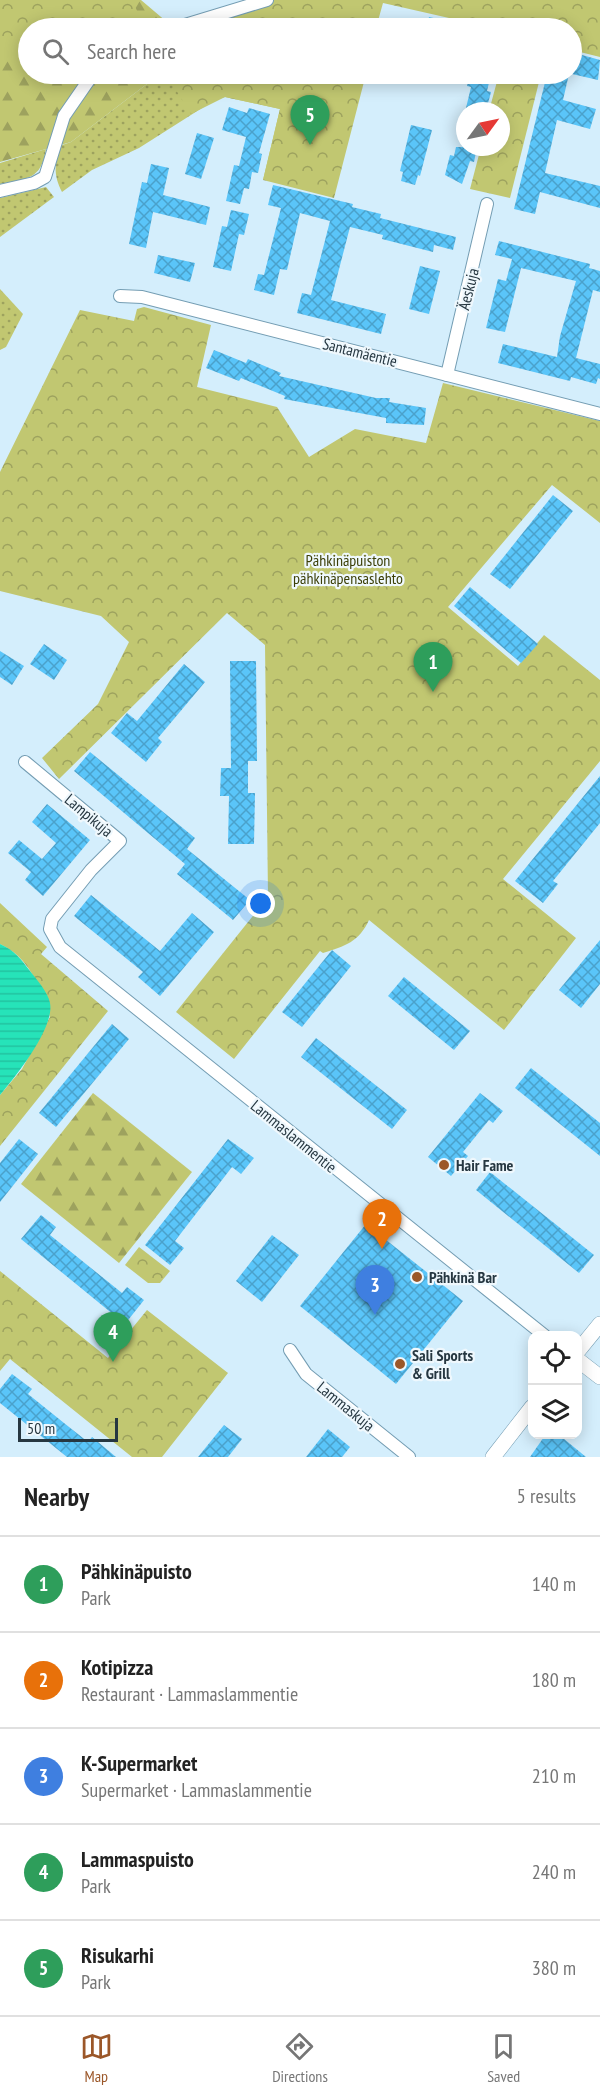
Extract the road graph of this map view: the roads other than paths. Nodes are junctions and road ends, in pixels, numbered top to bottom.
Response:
1 (267, 0) edge
2 (208, 18) edge
3 (86, 84) edge
4 (0, 191) edge
5 (487, 204) dead end
6 (120, 296) dead end
7 (447, 375) junction
8 (600, 414) edge
9 (26, 762) dead end
10 (50, 929) joint
11 (600, 1324) edge
12 (540, 1331) edge
13 (582, 1346) edge
14 (290, 1350) dead end
15 (582, 1363) edge
16 (600, 1377) edge
17 (528, 1412) edge
18 (409, 1457) edge
19 (493, 1457) edge

1 - 2 street
3 - 4 street
5 - 7 street, Äeskuja
6 - 7 street, Santamäentie
7 - 8 street, Santamäentie
9 - 10 street, Lampikuja
10 - 12 street, Lammaslammentie
11 - 13 street
14 - 18 street, Lammaskuja
15 - 16 street
17 - 19 street

